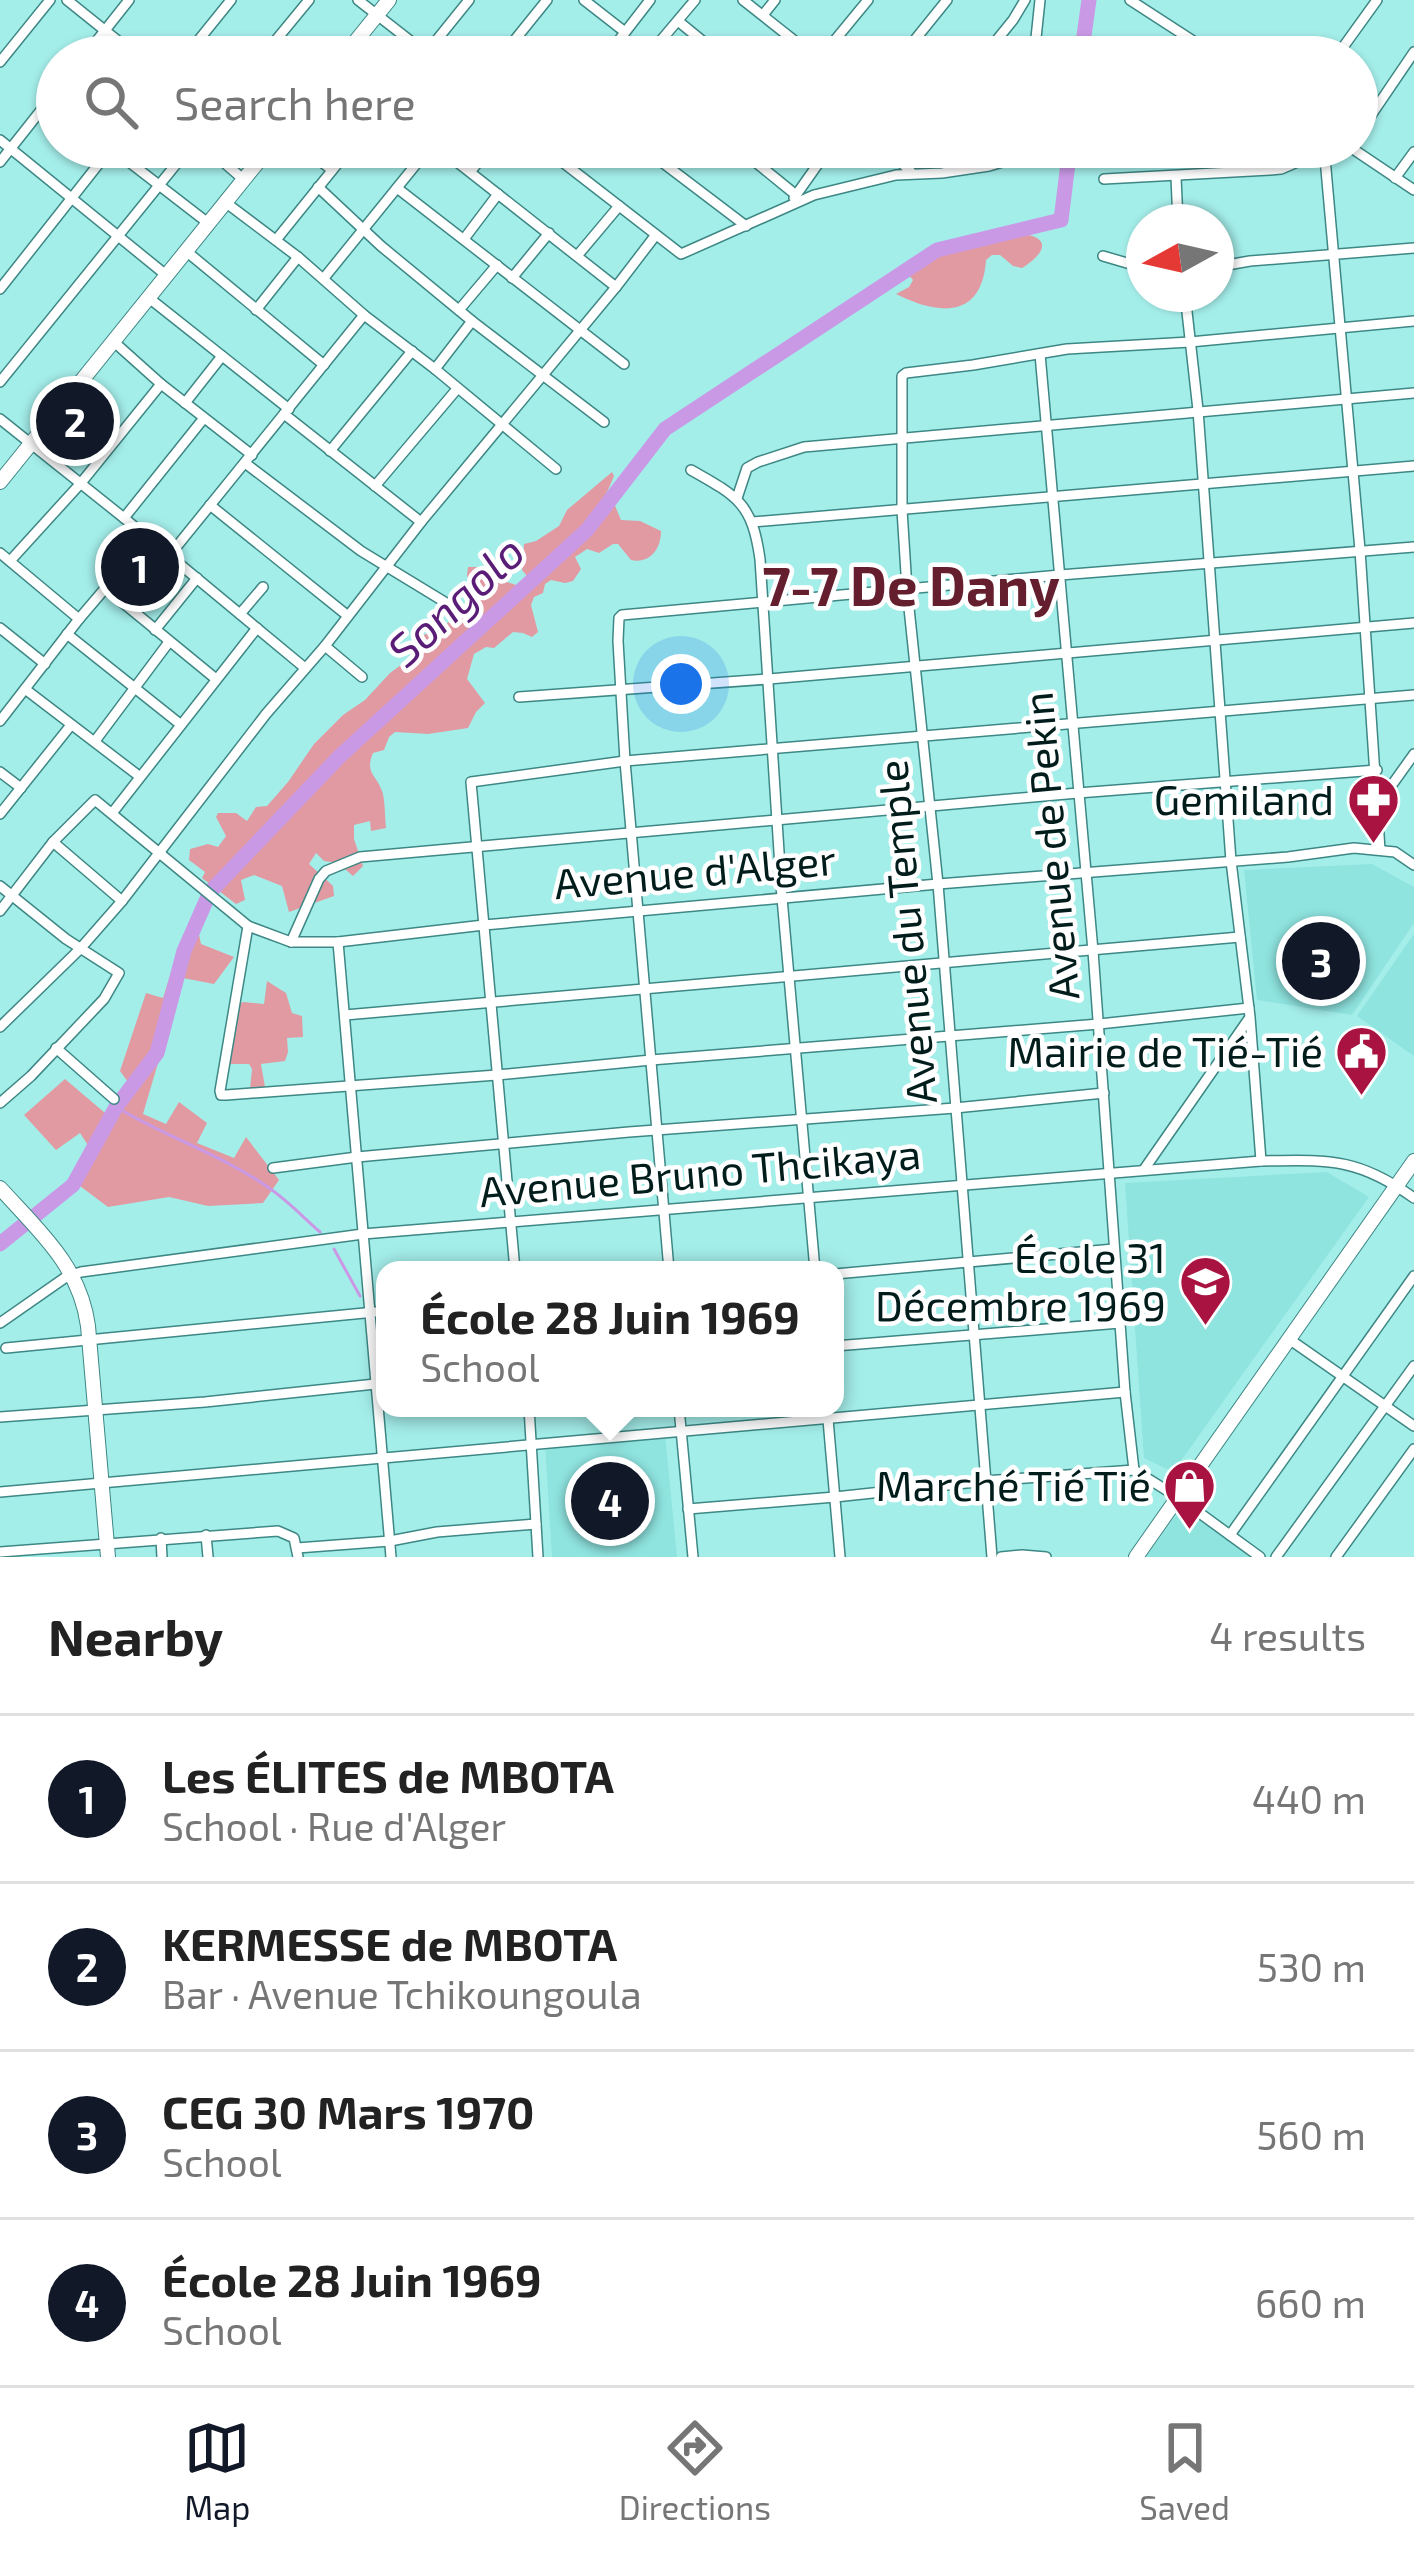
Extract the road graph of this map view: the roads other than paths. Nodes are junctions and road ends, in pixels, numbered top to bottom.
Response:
1 (50, 0) edge
2 (67, 0) edge
3 (130, 0) edge
4 (231, 0) edge
5 (309, 0) edge
6 (358, 0) edge
7 (389, 0) edge
8 (469, 0) edge
9 (547, 0) edge
10 (584, 0) edge
11 (650, 0) edge
12 (695, 0) edge
13 (743, 0) edge
14 (775, 0) edge
15 (868, 0) edge
16 (947, 0) edge
17 (1025, 0) edge
18 (1040, 0) edge
19 (1130, 0) edge
20 (1377, 0) edge
21 (377, 15) junction
22 (763, 15) junction
23 (678, 21) junction
24 (104, 31) junction
25 (625, 32) junction
26 (100, 36) edge
27 (111, 36) edge
28 (202, 36) edge
29 (279, 36) edge
30 (360, 36) edge
31 (402, 36) edge
32 (441, 36) edge
33 (518, 36) edge
34 (622, 36) edge
35 (665, 36) edge
36 (696, 36) edge
37 (790, 36) edge
38 (836, 36) edge
39 (918, 36) edge
40 (1000, 36) edge
41 (1036, 36) edge
42 (1186, 36) edge
43 (1351, 36) edge
44 (1414, 52) edge
45 (0, 62) edge
46 (1378, 105) edge
47 (36, 117) edge
48 (0, 140) edge
49 (11, 148) junction
50 (1414, 152) edge
51 (0, 162) edge
52 (1378, 166) edge
53 (96, 168) edge
54 (137, 168) edge
55 (172, 168) edge
56 (230, 168) edge
57 (252, 168) edge
58 (329, 168) edge
59 (412, 168) edge
60 (466, 168) edge
61 (473, 168) edge
62 (570, 168) edge
63 (670, 168) edge
64 (760, 168) edge
65 (815, 168) edge
66 (908, 168) edge
67 (973, 168) edge
68 (1283, 168) edge
69 (1326, 168) edge
70 (332, 170) joint
71 (471, 171) junction
72 (913, 173) junction
73 (1176, 177) junction
74 (1104, 178) dead end
75 (1395, 178) junction
76 (243, 179) junction
77 (158, 185) junction
78 (318, 187) junction
79 (398, 188) junction
80 (1414, 190) edge
81 (498, 194) junction
82 (70, 199) junction
83 (793, 199) junction
84 (224, 202) junction
85 (1177, 204) edge
86 (619, 206) junction
87 (208, 224) junction
88 (746, 226) junction
89 (364, 229) junction
90 (549, 233) junction
91 (655, 236) junction
92 (118, 238) junction
93 (464, 239) junction
94 (276, 241) junction
95 (1414, 248) edge
96 (186, 251) junction
97 (1333, 255) junction
98 (577, 256) junction
99 (1103, 256) dead end
100 (298, 257) junction
101 (1126, 263) edge
102 (1234, 264) edge
103 (497, 266) junction
104 (166, 275) junction
105 (324, 278) junction
106 (512, 278) junction
107 (616, 286) junction
108 (0, 289) edge
109 (149, 298) junction
110 (256, 310) junction
111 (459, 310) junction
112 (1187, 312) edge
113 (364, 315) junction
114 (1414, 320) edge
115 (472, 321) junction
116 (1339, 328) junction
117 (579, 332) junction
118 (113, 341) junction
119 (1190, 342) junction
120 (412, 351) junction
121 (1040, 354) junction
122 (222, 356) junction
123 (624, 364) dead end
124 (323, 365) junction
125 (435, 369) junction
126 (543, 374) junction
127 (0, 382) edge
128 (161, 384) junction
129 (457, 389) junction
130 (1414, 393) edge
131 (1345, 398) junction
132 (185, 403) junction
133 (1198, 410) junction
134 (286, 412) junction
135 (204, 418) junction
136 (0, 419) edge
137 (604, 422) dead end
138 (1047, 424) junction
139 (502, 427) junction
140 (901, 436) junction
141 (31, 442) junction
142 (330, 451) junction
143 (249, 459) junction
144 (1414, 466) edge
145 (556, 470) dead end
146 (691, 470) dead end
147 (1351, 470) junction
148 (0, 482) edge
149 (81, 482) junction
150 (1203, 483) junction
151 (375, 486) junction
152 (1053, 497) junction
153 (737, 498) junction
154 (210, 505) junction
155 (902, 510) junction
156 (124, 518) junction
157 (422, 521) junction
158 (753, 522) junction
159 (148, 538) junction
160 (1414, 547) edge
161 (1360, 550) junction
162 (0, 553) edge
163 (169, 556) junction
164 (10, 561) junction
165 (1210, 562) junction
166 (387, 568) junction
167 (1060, 574) junction
168 (197, 578) junction
169 (263, 587) dead end
170 (105, 588) junction
171 (908, 589) junction
172 (763, 602) junction
173 (448, 604) dead end
174 (240, 614) junction
175 (348, 616) junction
176 (79, 619) junction
177 (1414, 622) edge
178 (1366, 626) junction
179 (0, 628) edge
180 (257, 628) junction
181 (155, 630) junction
182 (67, 634) junction
183 (1216, 640) junction
184 (169, 642) junction
185 (325, 646) junction
186 (1068, 652) junction
187 (45, 664) junction
188 (916, 664) junction
189 (304, 668) junction
190 (362, 676) dead end
191 (216, 679) junction
192 (769, 679) junction
193 (135, 686) junction
194 (26, 689) junction
195 (620, 690) junction
196 (1414, 695) edge
197 (519, 697) dead end
198 (1372, 699) junction
199 (1220, 713) junction
200 (1, 718) edge
201 (180, 724) junction
202 (1074, 724) junction
203 (71, 725) junction
204 (923, 736) junction
205 (95, 741) junction
206 (773, 750) junction
207 (1414, 754) edge
208 (625, 761) junction
209 (1377, 770) junction
210 (0, 772) edge
211 (139, 776) junction
212 (1225, 782) junction
213 (21, 788) junction
214 (1078, 794) junction
215 (1379, 803) junction
216 (929, 807) junction
217 (113, 812) junction
218 (0, 814) edge
219 (778, 819) junction
220 (630, 832) junction
221 (53, 842) junction
222 (477, 845) junction
223 (1414, 847) edge
224 (1381, 850) junction
225 (159, 854) junction
226 (1231, 861) junction
227 (1410, 862) edge
228 (1084, 872) junction
229 (938, 884) junction
230 (0, 886) edge
231 (12, 896) junction
232 (782, 898) junction
233 (122, 901) junction
234 (637, 910) junction
235 (0, 911) edge
236 (484, 925) junction
237 (248, 926) junction
238 (1240, 938) junction
239 (291, 942) junction
240 (338, 942) junction
241 (80, 949) junction
242 (1093, 951) junction
243 (944, 964) junction
244 (789, 976) junction
245 (644, 989) junction
246 (490, 1000) junction
247 (1249, 1012) junction
248 (345, 1015) junction
249 (1099, 1024) junction
250 (0, 1027) edge
251 (949, 1036) junction
252 (56, 1048) junction
253 (795, 1048) junction
254 (651, 1060) junction
255 (496, 1075) junction
256 (351, 1085) junction
257 (1104, 1093) junction
258 (114, 1099) dead end
259 (0, 1103) edge
260 (955, 1108) junction
261 (802, 1119) junction
262 (656, 1131) junction
263 (505, 1144) junction
264 (357, 1157) junction
265 (1262, 1161) junction
266 (1414, 1161) edge
267 (273, 1168) dead end
268 (1145, 1168) junction
269 (1108, 1171) junction
270 (962, 1184) junction
271 (1397, 1186) junction
272 (0, 1188) edge
273 (808, 1198) junction
274 (1414, 1198) edge
275 (662, 1209) junction
276 (511, 1222) junction
277 (363, 1234) junction
278 (1114, 1249) junction
279 (514, 1261) edge
280 (668, 1261) edge
281 (814, 1261) edge
282 (968, 1263) junction
283 (844, 1273) edge
284 (72, 1274) junction
285 (1414, 1276) edge
286 (370, 1312) junction
287 (376, 1312) edge
288 (0, 1323) edge
289 (1120, 1323) junction
290 (974, 1333) junction
291 (88, 1339) junction
292 (1289, 1339) junction
293 (844, 1345) edge
294 (6, 1348) dead end
295 (376, 1351) edge
296 (1414, 1366) edge
297 (1342, 1376) junction
298 (376, 1384) edge
299 (1125, 1392) junction
300 (980, 1406) junction
301 (1384, 1406) junction
302 (94, 1410) junction
303 (844, 1412) edge
304 (0, 1417) edge
305 (381, 1417) edge
306 (530, 1417) edge
307 (680, 1417) edge
308 (795, 1417) edge
309 (828, 1417) edge
310 (1414, 1426) edge
311 (681, 1431) junction
312 (531, 1444) junction
313 (1414, 1449) edge
314 (382, 1456) junction
315 (1134, 1470) junction
316 (985, 1481) junction
317 (100, 1482) junction
318 (0, 1492) edge
319 (835, 1498) junction
320 (1179, 1498) junction
321 (688, 1509) junction
322 (536, 1525) junction
323 (206, 1535) junction
324 (1230, 1535) junction
325 (160, 1538) junction
326 (389, 1540) junction
327 (107, 1550) edge
328 (53, 1552) edge
329 (298, 1552) edge
330 (4, 1553) edge
331 (162, 1557) edge
332 (208, 1557) edge
333 (391, 1557) edge
334 (538, 1557) edge
335 (693, 1557) edge
336 (840, 1557) edge
337 (997, 1557) edge
338 (1046, 1557) edge
339 (1136, 1557) edge
340 (1260, 1557) edge
341 (1276, 1557) edge
342 (1336, 1557) edge

1 - 45 street
2 - 24 street
3 - 24 street
4 - 28 street
5 - 29 street
6 - 21 street
7 - 21 street
8 - 32 street
9 - 33 street
10 - 25 street
11 - 25 street
12 - 23 street
13 - 22 street
14 - 22 street
15 - 38 street
16 - 39 street
17 - 40 street
18 - 41 street
19 - 42 street
20 - 43 street
21 - 30 street
21 - 31 street
22 - 37 street
23 - 35 street
23 - 36 street
24 - 26 street
24 - 27 street
25 - 34 street
44 - 46 street
47 - 49 street
48 - 49 street
49 - 51 street
49 - 82 street
50 - 75 street
52 - 75 street
53 - 82 street
54 - 77 street
55 - 77 street
56 - 76 street
57 - 76 street
58 - 70 street
59 - 79 street
60 - 71 street
61 - 71 street
62 - 86 street
63 - 88 street
64 - 83 street
65 - 83 street
66 - 72 street
67 - 72 street
68 - 73 street
69 - 97 street
70 - 78 street
71 - 81 street
72 - 83 street
73 - 74 street
73 - 85 street
75 - 80 street
76 - 84 street
77 - 87 street
77 - 92 street
78 - 89 street
78 - 94 street
79 - 89 street
79 - 93 street
81 - 90 street
81 - 93 street
82 - 92 street
82 - 108 street
83 - 88 street
84 - 87 street
84 - 94 street
86 - 91 street
86 - 98 street
87 - 96 street
88 - 91 street
89 - 105 street
89 - 111 street
90 - 98 street
90 - 106 street
91 - 107 street
92 - 104 street
92 - 127 street
93 - 103 street
94 - 100 street
95 - 97 street
96 - 104 street
96 - 110 street
97 - 102 street
97 - 116 street
98 - 107 street
99 - 101 street
100 - 105 street
100 - 110 street
103 - 106 street
103 - 111 street
104 - 109 street
105 - 113 street
106 - 117 street
107 - 117 street
109 - 118 street
109 - 122 street
110 - 124 street
111 - 115 street
112 - 119 street
113 - 120 street
113 - 124 street
114 - 116 street
115 - 125 street
115 - 126 street
116 - 119 street
116 - 131 street
117 - 123 street
117 - 126 street
118 - 128 street
118 - 141 street
119 - 121 street
119 - 133 street
120 - 125 street
120 - 142 street
121 - 138 street, Avenue de Pekin
121 - 140 street, Avenue du Temple
122 - 132 street
122 - 134 street
124 - 134 street
125 - 129 street
126 - 137 street
126 - 139 street
128 - 132 street
128 - 149 street
129 - 139 street
129 - 151 street
130 - 131 street
131 - 133 street
131 - 147 street
132 - 135 street
133 - 138 street
133 - 150 street
134 - 142 street
134 - 143 street
135 - 143 street
135 - 156 street
136 - 141 street
138 - 140 street
138 - 152 street, Avenue de Pekin
139 - 145 street
139 - 157 street
140 - 153 street
140 - 155 street, Avenue du Temple
141 - 148 street
141 - 149 street
142 - 151 street
143 - 154 street
143 - 166 street
144 - 147 street
146 - 153 street
147 - 150 street
147 - 161 street
149 - 156 street
149 - 164 street
150 - 152 street
150 - 165 street
151 - 157 street
152 - 155 street
152 - 167 street, Avenue de Pekin
153 - 158 street
154 - 163 street
154 - 175 street
155 - 158 street
155 - 171 street, Avenue du Temple
156 - 159 street
157 - 166 street
158 - 172 street
159 - 163 street
159 - 170 street
160 - 161 street
161 - 165 street
161 - 178 street
162 - 164 street
163 - 168 street
164 - 176 street
165 - 167 street
165 - 183 street
166 - 173 street
166 - 175 street
167 - 171 street
167 - 186 street, Avenue de Pekin
168 - 174 street
168 - 181 street
169 - 174 street
170 - 176 street
170 - 181 street
171 - 172 street
171 - 188 street, Avenue du Temple
172 - 192 street
172 - 195 street
174 - 180 street
175 - 185 street
176 - 182 street
177 - 178 street
178 - 183 street
178 - 198 street
179 - 187 street
180 - 189 street
180 - 191 street
181 - 184 street
182 - 187 street
182 - 193 street
183 - 186 street
183 - 199 street
184 - 191 street
184 - 193 street
185 - 189 street
185 - 190 street
186 - 188 street
186 - 202 street, Avenue de Pekin
187 - 194 street
188 - 192 street
188 - 204 street, Avenue du Temple
189 - 225 street
191 - 201 street
192 - 195 street
192 - 206 street
193 - 201 street
193 - 205 street
194 - 200 street
194 - 203 street
195 - 197 street
195 - 208 street
196 - 198 street
198 - 199 street
198 - 209 street
199 - 202 street
199 - 212 street
201 - 211 street
202 - 204 street
202 - 214 street, Avenue de Pekin
203 - 205 street
203 - 213 street
204 - 206 street
204 - 216 street, Avenue du Temple
205 - 211 street
206 - 208 street
206 - 219 street
207 - 215 street
208 - 220 street
208 - 222 street
209 - 212 street
209 - 215 street
210 - 213 street
211 - 217 street
212 - 214 street
212 - 226 street
213 - 218 street
214 - 216 street
214 - 228 street, Avenue de Pekin
215 - 224 street
216 - 219 street
216 - 229 street, Avenue du Temple
217 - 221 street
217 - 225 street
219 - 220 street
219 - 232 street
220 - 222 street
220 - 234 street
221 - 231 street
221 - 233 street
222 - 236 street
222 - 239 street
223 - 227 street
224 - 226 street, Avenue d'Alger
224 - 227 street, Avenue d'Alger
225 - 233 street
225 - 237 street
226 - 228 street, Avenue d'Alger
226 - 238 street
228 - 229 street, Avenue d'Alger
228 - 242 street, Avenue de Pekin
229 - 232 street, Avenue d'Alger
229 - 243 street, Avenue du Temple
230 - 231 street
231 - 235 street
231 - 241 street
232 - 234 street, Avenue d'Alger
232 - 244 street
233 - 241 street
234 - 236 street, Avenue d'Alger
234 - 245 street
236 - 240 street, Avenue d'Alger
236 - 246 street
237 - 239 street
237 - 256 street
238 - 242 street
238 - 247 street
239 - 240 street, Avenue d'Alger
240 - 248 street
241 - 250 street
241 - 252 street
242 - 243 street
242 - 249 street, Avenue de Pekin
243 - 244 street
243 - 251 street, Avenue du Temple
244 - 245 street
244 - 253 street
245 - 246 street
245 - 254 street
246 - 248 street
246 - 255 street
247 - 249 street
247 - 265 street
247 - 268 street
248 - 256 street
249 - 251 street
249 - 257 street, Avenue de Pekin
251 - 253 street
251 - 260 street, Avenue du Temple
252 - 258 street
252 - 259 street
253 - 254 street
253 - 261 street
254 - 255 street
254 - 262 street
255 - 256 street
255 - 263 street
256 - 264 street
257 - 260 street
257 - 269 street, Avenue de Pekin
260 - 261 street
260 - 270 street, Avenue du Temple
261 - 262 street
261 - 273 street
262 - 263 street
262 - 275 street
263 - 264 street
263 - 276 street
264 - 267 street
264 - 277 street
265 - 268 street, Avenue Bruno Thcikaya
265 - 271 street, Avenue Bruno Thcikaya
266 - 271 street
268 - 269 street, Avenue Bruno Thcikaya
269 - 270 street, Avenue Bruno Thcikaya
269 - 278 street, Avenue de Pekin
270 - 273 street, Avenue Bruno Thcikaya
270 - 282 street, Avenue du Temple
271 - 274 street, Avenue Bruno Thcikaya
271 - 292 street
272 - 284 street
273 - 275 street, Avenue Bruno Thcikaya
273 - 281 street
275 - 276 street, Avenue Bruno Thcikaya
275 - 280 street
276 - 277 street, Avenue Bruno Thcikaya
276 - 279 street
277 - 284 street, Avenue Bruno Thcikaya
277 - 286 street
278 - 282 street
278 - 289 street, Avenue de Pekin
282 - 283 street
282 - 290 street, Avenue du Temple
284 - 288 street, Avenue Bruno Thcikaya
284 - 291 street
285 - 297 street
286 - 287 street
286 - 291 street
286 - 295 street
289 - 290 street
289 - 299 street, Avenue de Pekin
290 - 293 street
290 - 300 street, Avenue du Temple
291 - 294 street
291 - 302 street
292 - 297 street
292 - 320 street
296 - 301 street
297 - 301 street
297 - 324 street
298 - 302 street
299 - 300 street
299 - 315 street, Avenue de Pekin
300 - 303 street
300 - 316 street, Avenue du Temple
301 - 310 street
301 - 341 street
302 - 304 street
302 - 317 street
305 - 314 street
306 - 312 street
307 - 311 street
308 - 311 street
309 - 319 street
311 - 312 street
311 - 321 street
312 - 314 street
312 - 322 street
313 - 342 street
314 - 317 street
314 - 326 street
315 - 316 street
315 - 320 street
316 - 319 street
316 - 337 street, Avenue du Temple
317 - 318 street
317 - 327 street
319 - 321 street
319 - 336 street
320 - 324 street
320 - 339 street
321 - 335 street
322 - 326 street
322 - 334 street
323 - 325 street
323 - 329 street
323 - 332 street
324 - 340 street
325 - 327 street
325 - 331 street
326 - 329 street
326 - 333 street
327 - 328 street
328 - 330 street
337 - 338 street

